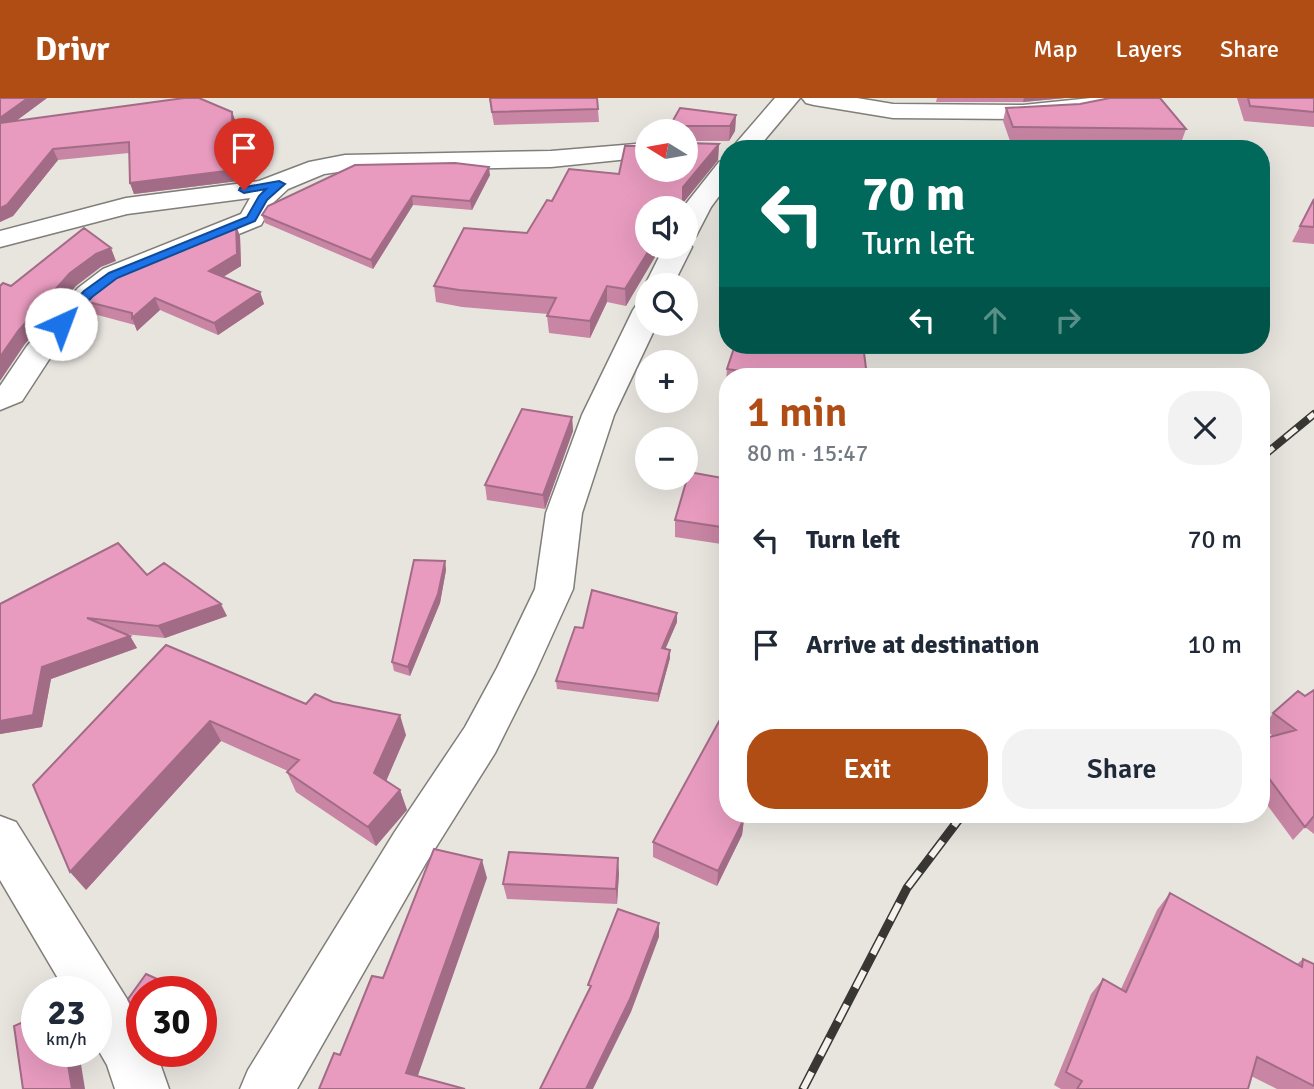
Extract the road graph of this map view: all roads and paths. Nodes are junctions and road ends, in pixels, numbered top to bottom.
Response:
1 (788, 98) edge
2 (814, 98) edge
3 (1129, 98) edge
4 (751, 140) edge
5 (635, 151) edge
6 (719, 178) edge
7 (279, 184) junction
8 (698, 205) edge
9 (0, 239) edge
10 (636, 336) edge
11 (0, 400) edge
12 (0, 837) edge
13 (84, 976) edge
14 (112, 1023) edge
15 (263, 1084) edge
16 (142, 1089) edge

1 - 4 street
2 - 3 street
5 - 7 street
6 - 8 street
7 - 9 street
7 - 11 street
10 - 15 street
12 - 13 street
14 - 16 street

